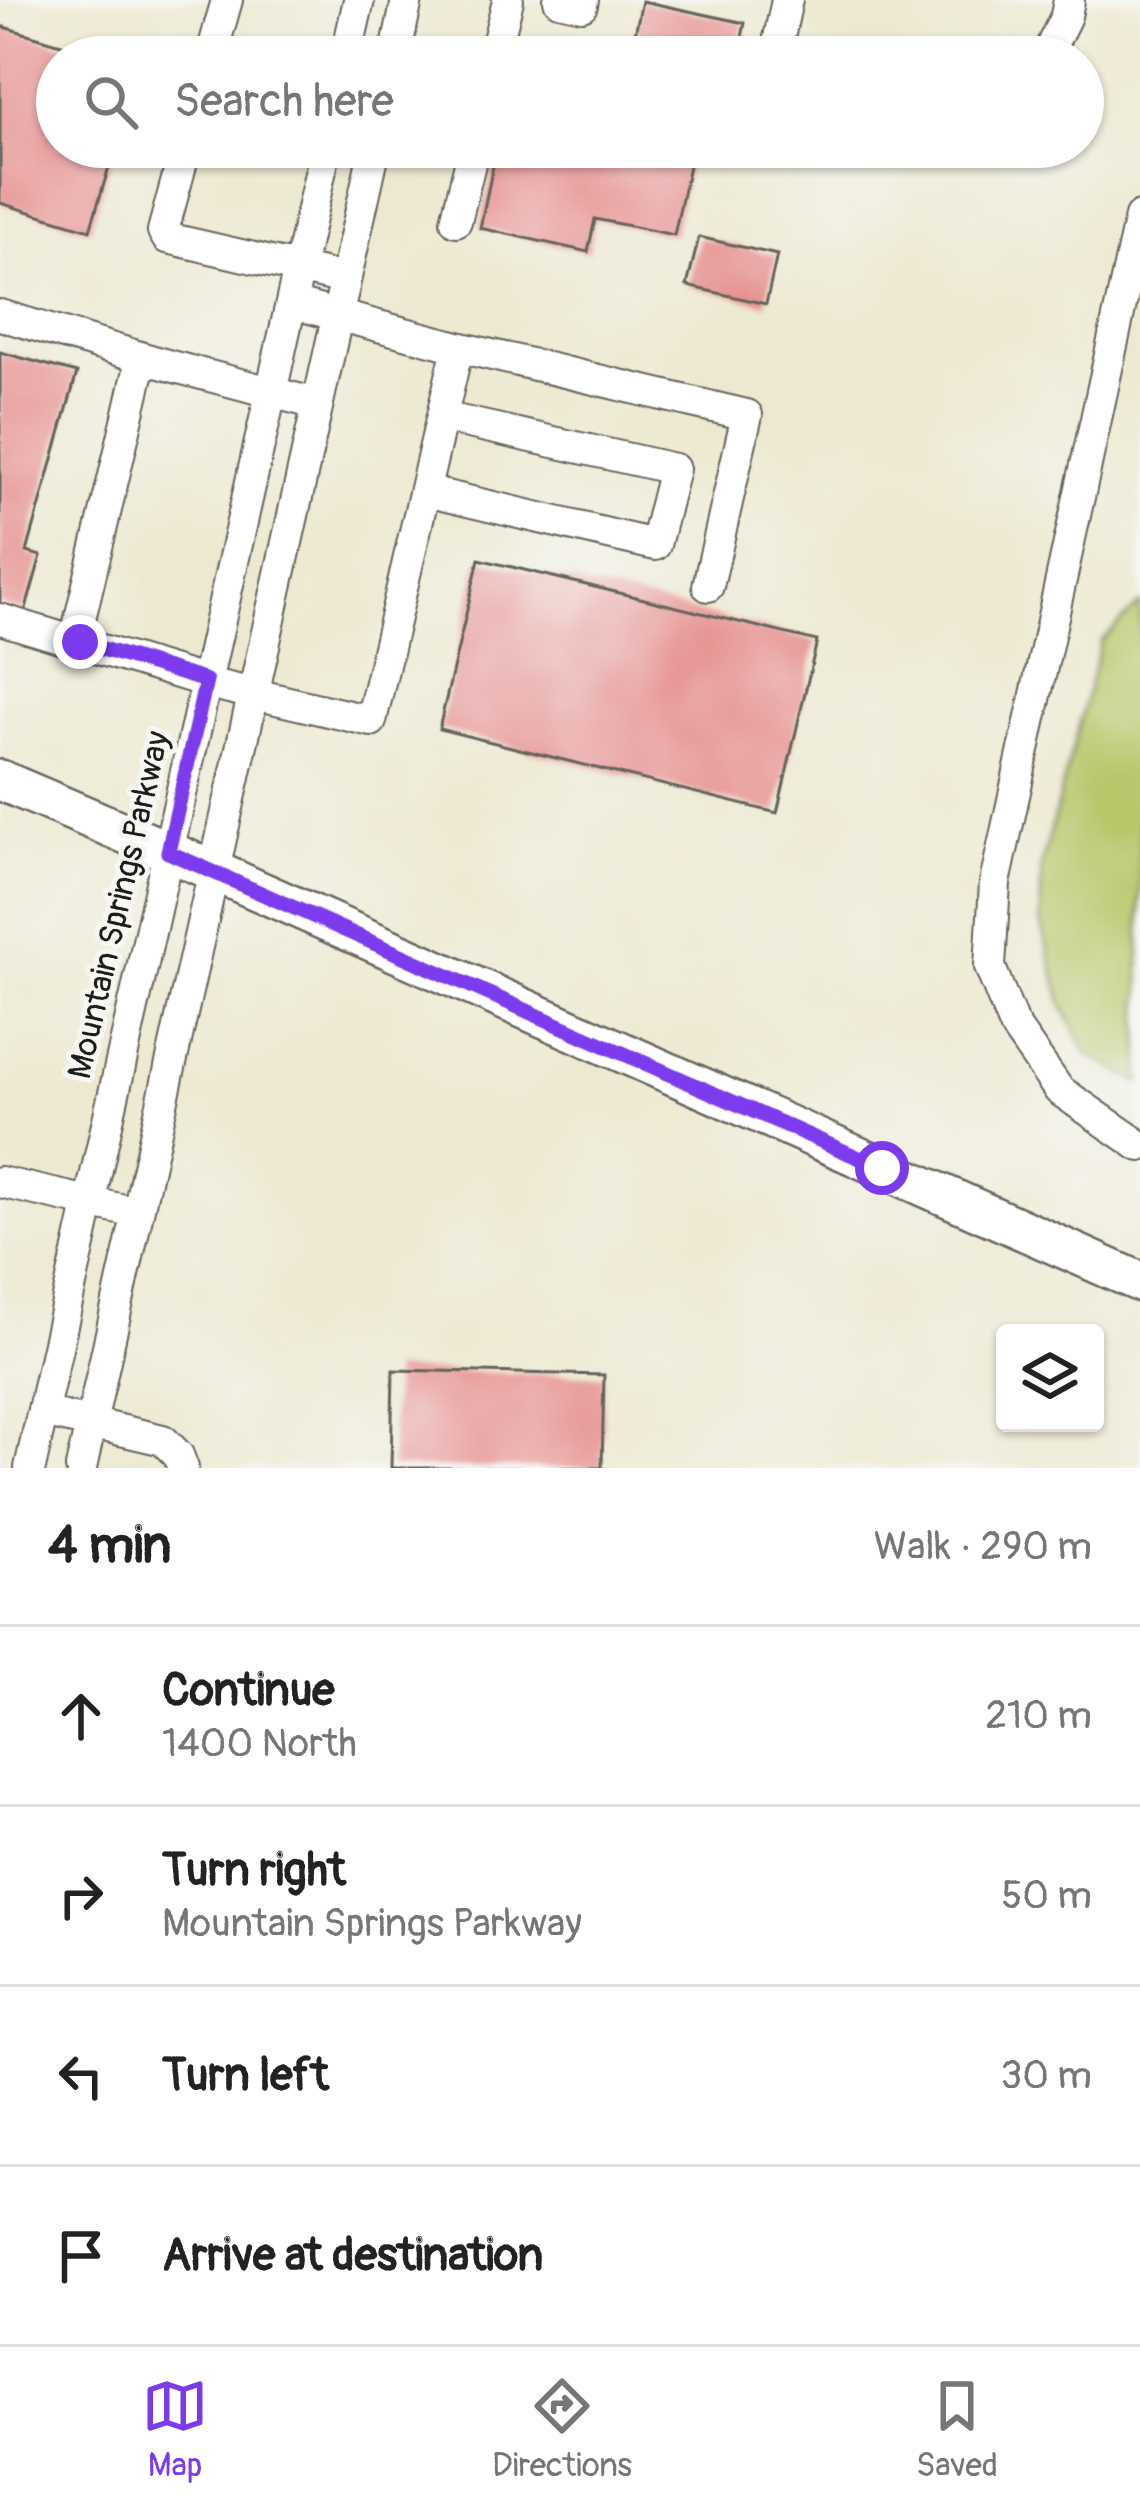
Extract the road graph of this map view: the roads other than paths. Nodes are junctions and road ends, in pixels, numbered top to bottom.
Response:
1 (359, 0) edge
2 (407, 0) edge
3 (508, 0) edge
4 (787, 0) edge
5 (1069, 0) edge
6 (218, 2) edge
7 (214, 36) edge
8 (351, 36) edge
9 (399, 36) edge
10 (499, 36) edge
11 (779, 36) edge
12 (1058, 36) edge
13 (180, 168) edge
14 (321, 168) edge
15 (370, 168) edge
16 (469, 168) edge
17 (1140, 217) edge
18 (457, 221) dead end
19 (299, 268) junction
20 (345, 279) junction
21 (291, 303) junction
22 (0, 315) edge
23 (337, 315) junction
24 (458, 347) junction
25 (142, 358) junction
26 (271, 392) junction
27 (317, 404) junction
28 (442, 417) junction
29 (425, 490) junction
30 (708, 586) dead end
31 (0, 619) edge
32 (74, 640) junction
33 (206, 681) junction
34 (253, 694) junction
35 (0, 780) edge
36 (168, 852) junction
37 (214, 871) junction
38 (1140, 1146) edge
39 (0, 1182) edge
40 (90, 1202) junction
41 (137, 1213) junction
42 (1140, 1282) edge
43 (43, 1412) junction
44 (91, 1423) junction
45 (30, 1468) edge
46 (81, 1468) edge
47 (183, 1468) edge

1 - 8 street
2 - 9 street
3 - 10 street
4 - 11 street
5 - 12 street
6 - 7 street
13 - 19 street
14 - 19 street, Mountain Springs Parkway
15 - 20 street
16 - 18 street
17 - 38 street
19 - 20 street
19 - 21 street, Mountain Springs Parkway
20 - 23 street
21 - 23 street
21 - 26 street, Mountain Springs Parkway
22 - 25 street
23 - 24 street
23 - 27 street
24 - 28 street
24 - 30 street
25 - 26 street
25 - 32 street
26 - 27 street
26 - 33 street, Mountain Springs Parkway
27 - 34 street
28 - 29 street
28 - 29 street
29 - 34 street
31 - 32 street
32 - 33 street
33 - 34 street
33 - 36 street, Mountain Springs Parkway
34 - 37 street
35 - 36 main road
36 - 37 main road
36 - 40 street, Mountain Springs Parkway
37 - 41 street
37 - 42 main road
39 - 40 street
40 - 41 street
40 - 43 street, Mountain Springs Parkway
41 - 44 street
43 - 44 street
43 - 45 street, Mountain Springs Parkway
44 - 46 street
44 - 47 street

